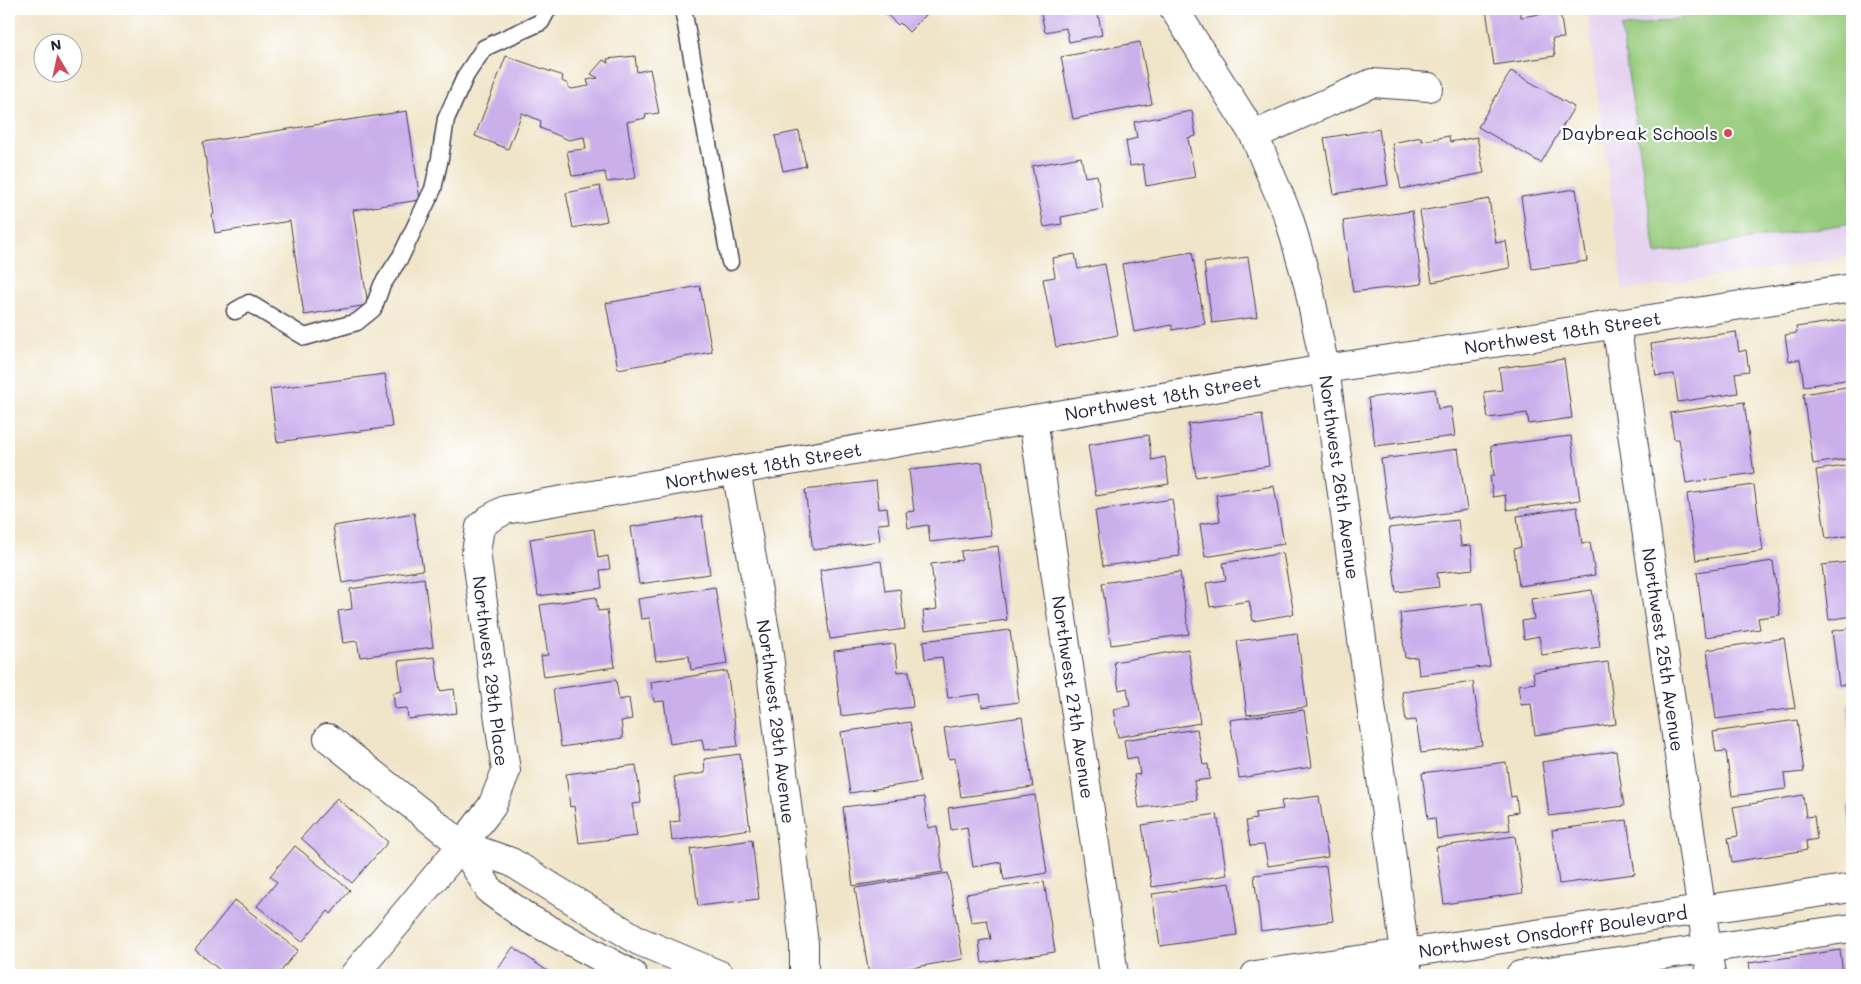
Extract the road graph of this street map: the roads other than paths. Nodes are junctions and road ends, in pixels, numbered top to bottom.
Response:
1 (548, 9) edge
2 (683, 9) edge
3 (1174, 9) edge
4 (1428, 87) dead end
5 (1254, 135) junction
6 (730, 262) dead end
7 (1852, 288) edge
8 (235, 312) dead end
9 (1616, 323) junction
10 (1325, 369) junction
11 (1033, 420) junction
12 (736, 470) junction
13 (480, 527) joint
14 (328, 738) dead end
15 (462, 845) junction
16 (1852, 888) edge
17 (1702, 910) junction
18 (1852, 928) edge
19 (1708, 948) junction
20 (1407, 965) edge
21 (357, 974) edge
22 (633, 975) edge
23 (720, 975) edge
24 (804, 975) edge
25 (1114, 975) edge
26 (1255, 975) edge
27 (1520, 975) edge
28 (1711, 975) edge

1 - 8 lane
2 - 6 lane
3 - 5 street, Northwest 26th Avenue
4 - 5 street
5 - 10 street, Northwest 26th Avenue
7 - 9 street, Northwest 18th Street
9 - 10 street, Northwest 18th Street
9 - 17 street, Northwest 25th Avenue
10 - 11 street, Northwest 18th Street
10 - 20 street, Northwest 26th Avenue
11 - 12 street, Northwest 18th Street
11 - 25 street, Northwest 27th Avenue
12 - 13 street, Northwest 18th Street
12 - 24 street, Northwest 29th Avenue
13 - 15 street, Northwest 29th Place
14 - 15 street
15 - 21 street, Northwest 29th Place
15 - 22 street
15 - 23 street
16 - 17 street, Northwest Onsdorff Boulevard
17 - 19 street, Northwest 25th Avenue
17 - 20 street, Northwest Onsdorff Boulevard
18 - 19 street
19 - 27 street
19 - 28 street, Northwest 25th Avenue
20 - 26 street, Northwest Onsdorff Boulevard

